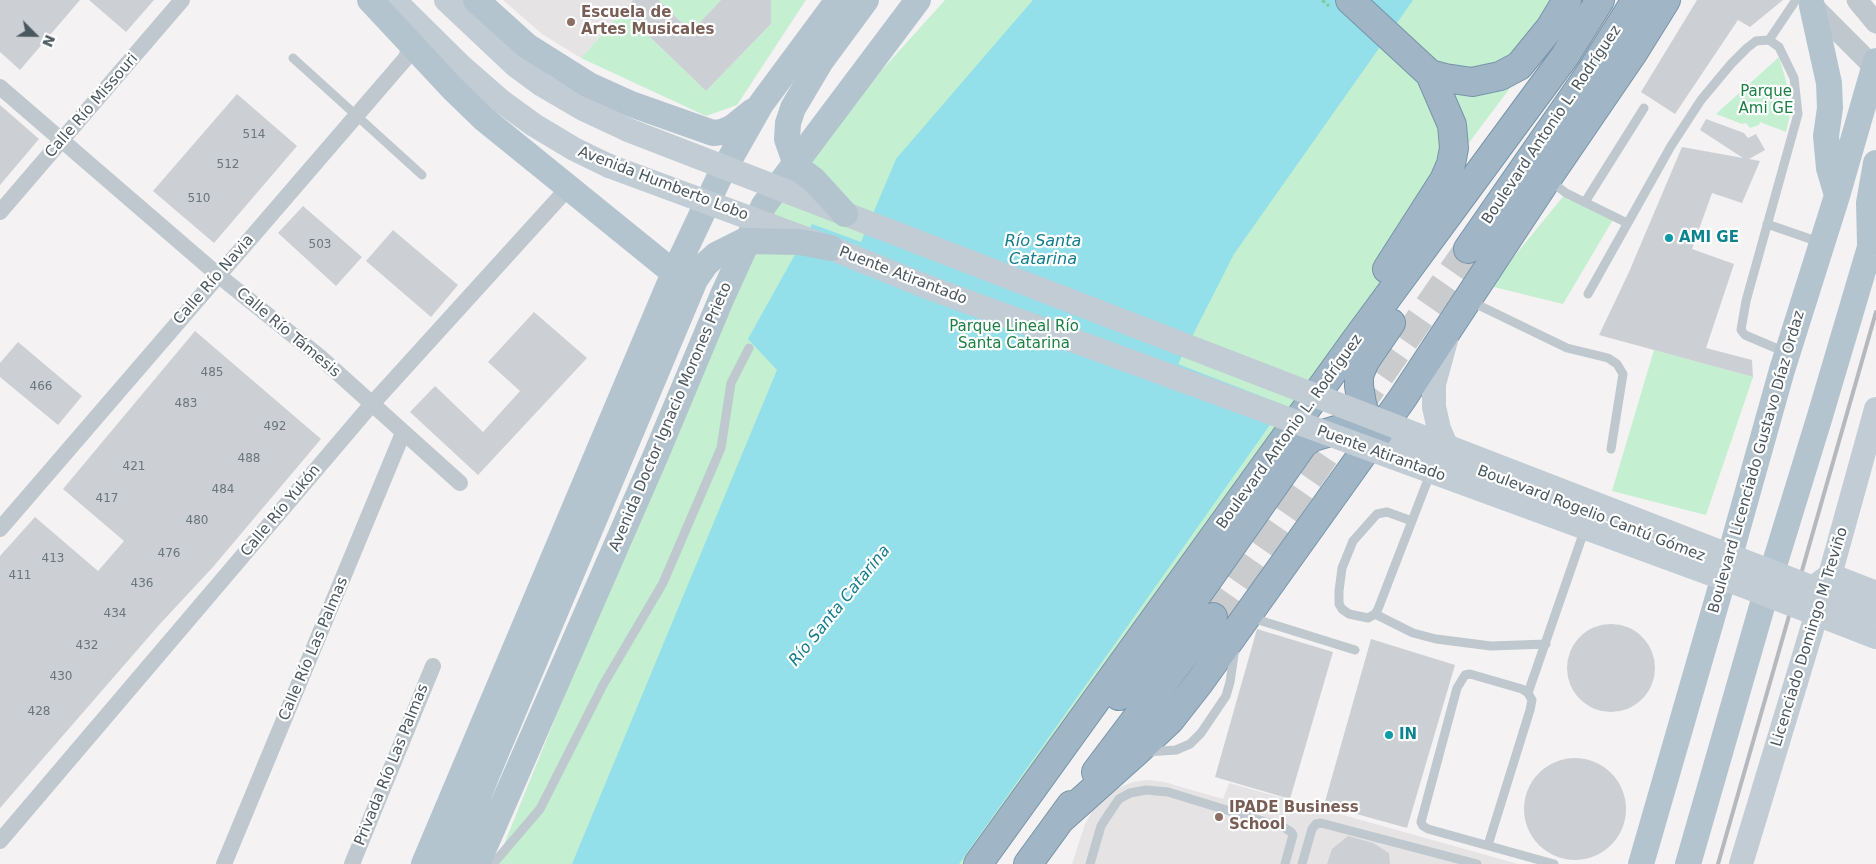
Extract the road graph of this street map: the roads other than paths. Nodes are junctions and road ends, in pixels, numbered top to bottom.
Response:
1 (182, 0) edge
2 (370, 0) edge
3 (394, 0) edge
4 (446, 0) edge
5 (476, 0) edge
6 (838, 0) edge
7 (866, 0) edge
8 (918, 0) edge
9 (1350, 0) edge
10 (1567, 0) edge
11 (1600, 0) edge
12 (1636, 0) edge
13 (1666, 0) edge
14 (1857, 0) edge
15 (1805, 2) edge
16 (1876, 23) edge
17 (415, 35) junction
18 (1769, 40) junction
19 (293, 58) dead end
20 (1875, 66) edge
21 (1429, 73) junction
22 (0, 87) edge
23 (761, 104) junction
24 (1644, 108) dead end
25 (356, 116) junction
26 (1514, 124) junction
27 (62, 141) junction
28 (1876, 164) edge
29 (422, 175) dead end
30 (1547, 179) junction
31 (569, 187) junction
32 (1837, 196) junction
33 (1584, 202) junction
34 (0, 212) edge
35 (845, 214) junction
36 (1627, 223) junction
37 (1767, 224) junction
38 (1873, 236) edge
39 (1822, 243) junction
40 (831, 248) junction
41 (1468, 249) tunnel mouth
42 (674, 274) junction
43 (218, 275) junction
44 (1588, 294) dead end
45 (1467, 300) junction
46 (1450, 327) junction
47 (1355, 341) junction
48 (748, 348) dead end
49 (1787, 353) junction
50 (371, 405) junction
51 (1876, 409) edge
52 (403, 434) junction
53 (1378, 434) junction
54 (1313, 438) junction
55 (1611, 450) dead end
56 (1445, 459) junction
57 (1348, 477) junction
58 (460, 483) dead end
59 (1590, 514) junction
60 (1412, 520) junction
61 (0, 529) edge
62 (1728, 566) junction
63 (1830, 575) junction
64 (1769, 582) junction
65 (1876, 593) edge
66 (1812, 600) junction
67 (1876, 612) edge
68 (1375, 614) junction
69 (1213, 617) tunnel mouth
70 (1244, 620) junction
71 (1876, 626) edge
72 (1876, 637) edge
73 (1546, 644) junction
74 (1355, 650) dead end
75 (433, 666) dead end
76 (1528, 694) junction
77 (1072, 733) junction
78 (1061, 818) junction
79 (0, 842) edge
80 (1488, 845) junction
81 (224, 864) edge
82 (352, 864) edge
83 (424, 864) edge
84 (451, 864) edge
85 (478, 864) edge
86 (493, 864) edge
87 (978, 864) edge
88 (1028, 864) edge
89 (1090, 864) edge
90 (1285, 864) edge
91 (1302, 864) edge
92 (1477, 864) edge
93 (1554, 864) edge
94 (1641, 864) edge
95 (1688, 864) edge
96 (1741, 864) edge

1 - 27 street, Calle Río Missouri
2 - 17 main road
3 - 17 main road, Avenida Humberto Lobo
4 - 35 main road, bridge
5 - 23 main road
6 - 23 main road
7 - 35 main road, bridge
8 - 85 main road, Avenida Doctor Ignacio Morones Prieto
9 - 21 highway
10 - 21 highway
11 - 26 highway, Boulevard Antonio L. Rodríguez
12 - 41 highway, Boulevard Antonio L. Rodríguez
13 - 30 highway
14 - 16 street
15 - 18 lane
15 - 20 street
15 - 32 main road
17 - 25 street, Calle Río Navia
17 - 31 main road
17 - 40 main road, Avenida Humberto Lobo, bridge
18 - 36 lane
18 - 37 lane
19 - 25 lane
20 - 32 main road, Boulevard Licenciado Gustavo Díaz Ordaz
21 - 47 highway
22 - 27 street, Calle Río Támesis
23 - 42 main road
24 - 33 lane
25 - 29 lane
25 - 43 street, Calle Río Navia
26 - 47 highway, Boulevard Antonio L. Rodríguez
26 - 53 highway
27 - 34 street, Calle Río Missouri
27 - 43 street, Calle Río Támesis
28 - 38 main road
30 - 33 lane
30 - 45 highway
31 - 42 main road
31 - 50 street, Calle Río Yukón
32 - 39 main road, Boulevard Licenciado Gustavo Díaz Ordaz
33 - 36 lane
35 - 67 main road, Puente Atirantado, bridge
36 - 44 lane
37 - 39 lane
37 - 49 lane
38 - 64 main road
39 - 49 main road, Boulevard Licenciado Gustavo Díaz Ordaz
40 - 72 main road, Puente Atirantado, bridge
40 - 84 main road, bridge
42 - 83 main road
43 - 50 street, Calle Río Támesis
43 - 61 street, Calle Río Navia
45 - 46 highway
45 - 55 lane
46 - 53 highway
46 - 56 main road
47 - 77 highway, Boulevard Antonio L. Rodríguez
48 - 86 lane
49 - 62 main road, Boulevard Licenciado Gustavo Díaz Ordaz
50 - 52 street, Calle Río Támesis
50 - 79 street, Calle Río Yukón
51 - 63 main road, Licenciado Domingo M Treviño
52 - 58 street, Calle Río Támesis
52 - 81 street, Calle Río Las Palmas
53 - 54 highway
53 - 56 main road, Boulevard Rogelio Cantú Gómez
53 - 57 highway
54 - 57 highway
54 - 77 highway
56 - 59 main road, Boulevard Rogelio Cantú Gómez
56 - 60 lane
57 - 70 highway
59 - 62 main road, Boulevard Rogelio Cantú Gómez
59 - 73 lane
60 - 68 lane
60 - 68 lane
62 - 64 main road, Boulevard Rogelio Cantú Gómez
62 - 94 main road, Boulevard Licenciado Gustavo Díaz Ordaz
63 - 65 main road
63 - 66 main road
64 - 66 main road, Boulevard Rogelio Cantú Gómez
64 - 95 main road
66 - 71 main road, Boulevard Rogelio Cantú Gómez
66 - 96 main road, Licenciado Domingo M Treviño
68 - 73 lane
69 - 78 highway
70 - 74 lane
70 - 78 highway
73 - 76 lane
75 - 82 street, Privada Río Las Palmas
76 - 80 lane
76 - 80 lane
77 - 87 highway, Boulevard Antonio L. Rodríguez
78 - 88 highway
80 - 93 lane
89 - 90 lane
91 - 92 lane

